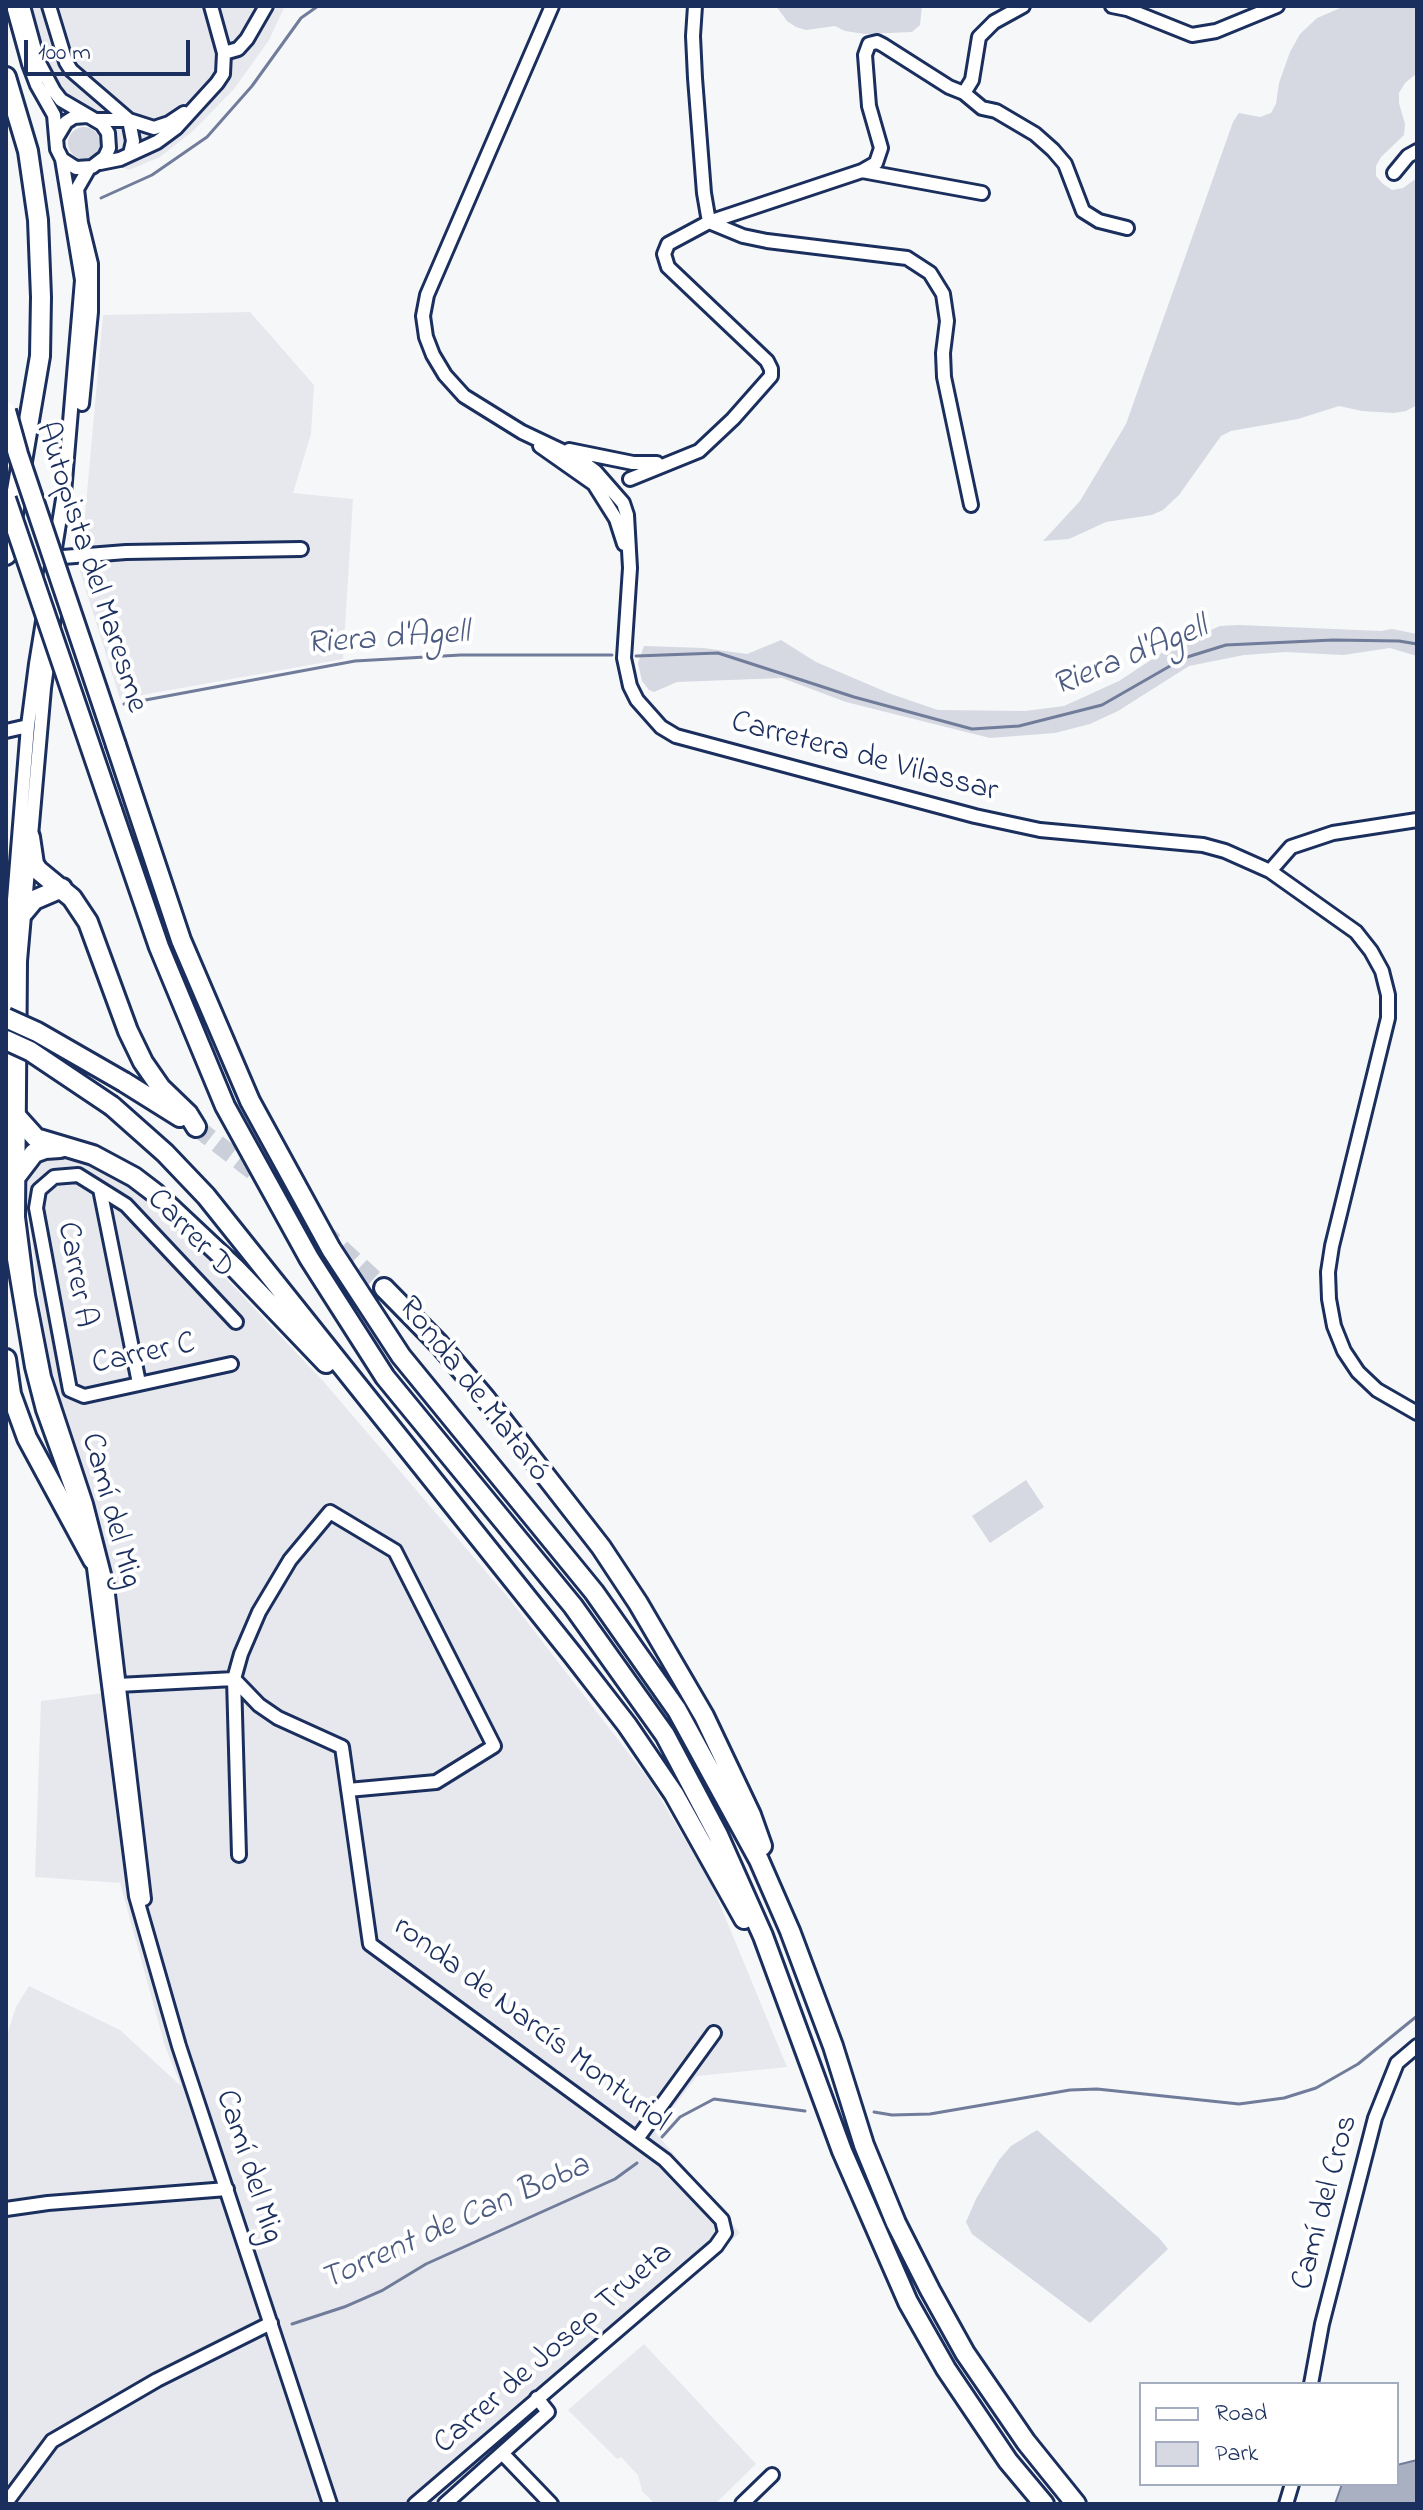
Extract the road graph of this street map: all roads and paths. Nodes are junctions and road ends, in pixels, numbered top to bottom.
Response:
1 (13, 6) edge
2 (23, 6) edge
3 (49, 6) edge
4 (211, 6) edge
5 (266, 6) edge
6 (552, 6) edge
7 (695, 6) edge
8 (1023, 6) edge
9 (1112, 6) edge
10 (1277, 6) edge
11 (224, 53) junction
12 (6, 77) edge
13 (964, 93) junction
14 (197, 104) junction
15 (94, 119) junction
16 (129, 120) junction
17 (57, 137) junction
18 (1417, 151) edge
19 (130, 154) junction
20 (62, 159) junction
21 (95, 166) junction
22 (862, 171) junction
23 (1394, 173) dead end
24 (982, 193) dead end
25 (709, 222) junction
26 (1127, 228) dead end
27 (6, 411) edge
28 (554, 451) junction
29 (621, 460) junction
30 (664, 463) junction
31 (620, 484) junction
32 (6, 499) edge
33 (971, 505) dead end
34 (621, 534) junction
35 (301, 549) dead end
36 (6, 555) edge
37 (63, 557) junction
38 (630, 568) junction
39 (44, 688) junction
40 (17, 729) edge
41 (116, 745) joint
42 (37, 762) junction
43 (112, 810) joint
44 (1417, 820) edge
45 (30, 837) junction
46 (1270, 871) junction
47 (62, 888) junction
48 (24, 912) junction
49 (6, 1018) edge
50 (6, 1040) edge
51 (18, 1118) junction
52 (71, 1148) junction
53 (18, 1174) junction
54 (100, 1189) junction
55 (119, 1201) junction
56 (106, 1208) junction
57 (12, 1234) junction
58 (384, 1288) tunnel mouth
59 (236, 1322) dead end
60 (56, 1324) junction
61 (34, 1328) junction
62 (61, 1349) junction
63 (38, 1353) junction
64 (6, 1359) edge
65 (231, 1364) dead end
66 (139, 1383) junction
67 (70, 1390) joint
68 (1417, 1413) edge
69 (380, 1414) junction
70 (49, 1425) junction
71 (93, 1560) junction
72 (107, 1634) junction
73 (234, 1679) junction
74 (118, 1685) junction
75 (121, 1790) junction
76 (348, 1790) junction
77 (239, 1855) dead end
78 (759, 1860) junction
79 (149, 1936) junction
80 (763, 1936) junction
81 (714, 2033) dead end
82 (1417, 2046) edge
83 (637, 2139) junction
84 (227, 2189) junction
85 (6, 2209) edge
86 (725, 2233) joint
87 (271, 2323) junction
88 (1311, 2382) edge
89 (537, 2398) junction
90 (502, 2453) junction
91 (772, 2475) dead end
92 (6, 2503) edge
93 (330, 2504) edge
94 (415, 2504) edge
95 (445, 2504) edge
96 (551, 2504) edge
97 (742, 2504) edge
98 (1044, 2504) edge
99 (1076, 2504) edge

1 - 17 street
2 - 15 street
3 - 16 street
4 - 11 street
5 - 11 street
6 - 28 street
7 - 25 street
8 - 13 street
9 - 10 street
11 - 14 street
12 - 36 highway
13 - 22 street
13 - 26 street
14 - 16 street
14 - 19 street
15 - 16 street
15 - 17 street
15 - 21 street
16 - 19 street
17 - 20 street
18 - 23 street
19 - 21 street
20 - 21 street
20 - 40 street, Camí del Mig
21 - 37 street, Camí del Mig
22 - 24 street
22 - 25 street
25 - 30 street
25 - 33 street
27 - 41 highway, Autopista del Maresme, bridge
28 - 29 street
28 - 31 street
28 - 34 street
29 - 30 street
29 - 31 street
29 - 31 street
30 - 31 street
31 - 34 street
31 - 38 street, Carretera de Vilassar
32 - 43 highway, Autopista del Maresme, bridge
34 - 38 street
35 - 37 street
37 - 39 street, Camí del Mig
38 - 46 street, Carretera de Vilassar
39 - 40 street, Camí del Mig
39 - 42 street, Camí del Mig
40 - 42 street, Camí del Mig
40 - 57 street, Camí del Mig
41 - 78 highway, Ronda de Mataró
42 - 45 street, Camí del Mig
43 - 80 highway, Ronda de Mataró
44 - 46 street
45 - 47 highway
45 - 48 street, Camí del Mig
46 - 68 street, Carretera de Vilassar
47 - 48 highway
47 - 49 highway, bridge
48 - 51 street, Camí del Mig
50 - 69 highway, bridge
51 - 52 highway
51 - 53 street, Camí del Mig
52 - 53 highway
52 - 69 highway
53 - 61 street, Camí del Mig
54 - 55 street, Carrer D
54 - 56 street
54 - 60 street, Carrer A
55 - 56 street
55 - 59 street, Carrer D
56 - 66 street
57 - 61 street, Camí del Mig
57 - 70 street, Camí del Mig
58 - 78 highway
60 - 61 street
60 - 62 street, Carrer A
61 - 63 street, Camí del Mig
62 - 63 street
62 - 67 street, Carrer A
63 - 70 street, Camí del Mig
63 - 72 street, Camí del Mig
64 - 71 highway
65 - 66 street, Carrer C
66 - 67 street, Carrer C
69 - 80 highway
70 - 71 street, Camí del Mig
71 - 72 street, Camí del Mig
72 - 74 street, Camí del Mig
72 - 75 street, Camí del Mig
73 - 74 street
73 - 76 street, ronda de Narcís Monturiol
73 - 76 street
73 - 77 street
74 - 75 street, Camí del Mig
74 - 79 street, Camí del Mig
75 - 79 street, Camí del Mig
76 - 83 street, ronda de Narcís Monturiol
78 - 99 highway, Ronda de Mataró
79 - 84 street, Camí del Mig
80 - 98 highway, Ronda de Mataró
81 - 83 street
82 - 88 street, Camí del Cros
83 - 86 street, ronda de Narcís Monturiol
84 - 85 street
84 - 87 street, Camí del Mig
86 - 89 street, Carrer de Josep Trueta
87 - 92 street
87 - 93 street, Camí del Mig
89 - 90 street
89 - 94 street, Carrer de Josep Trueta
90 - 95 street
90 - 96 street
91 - 97 street

